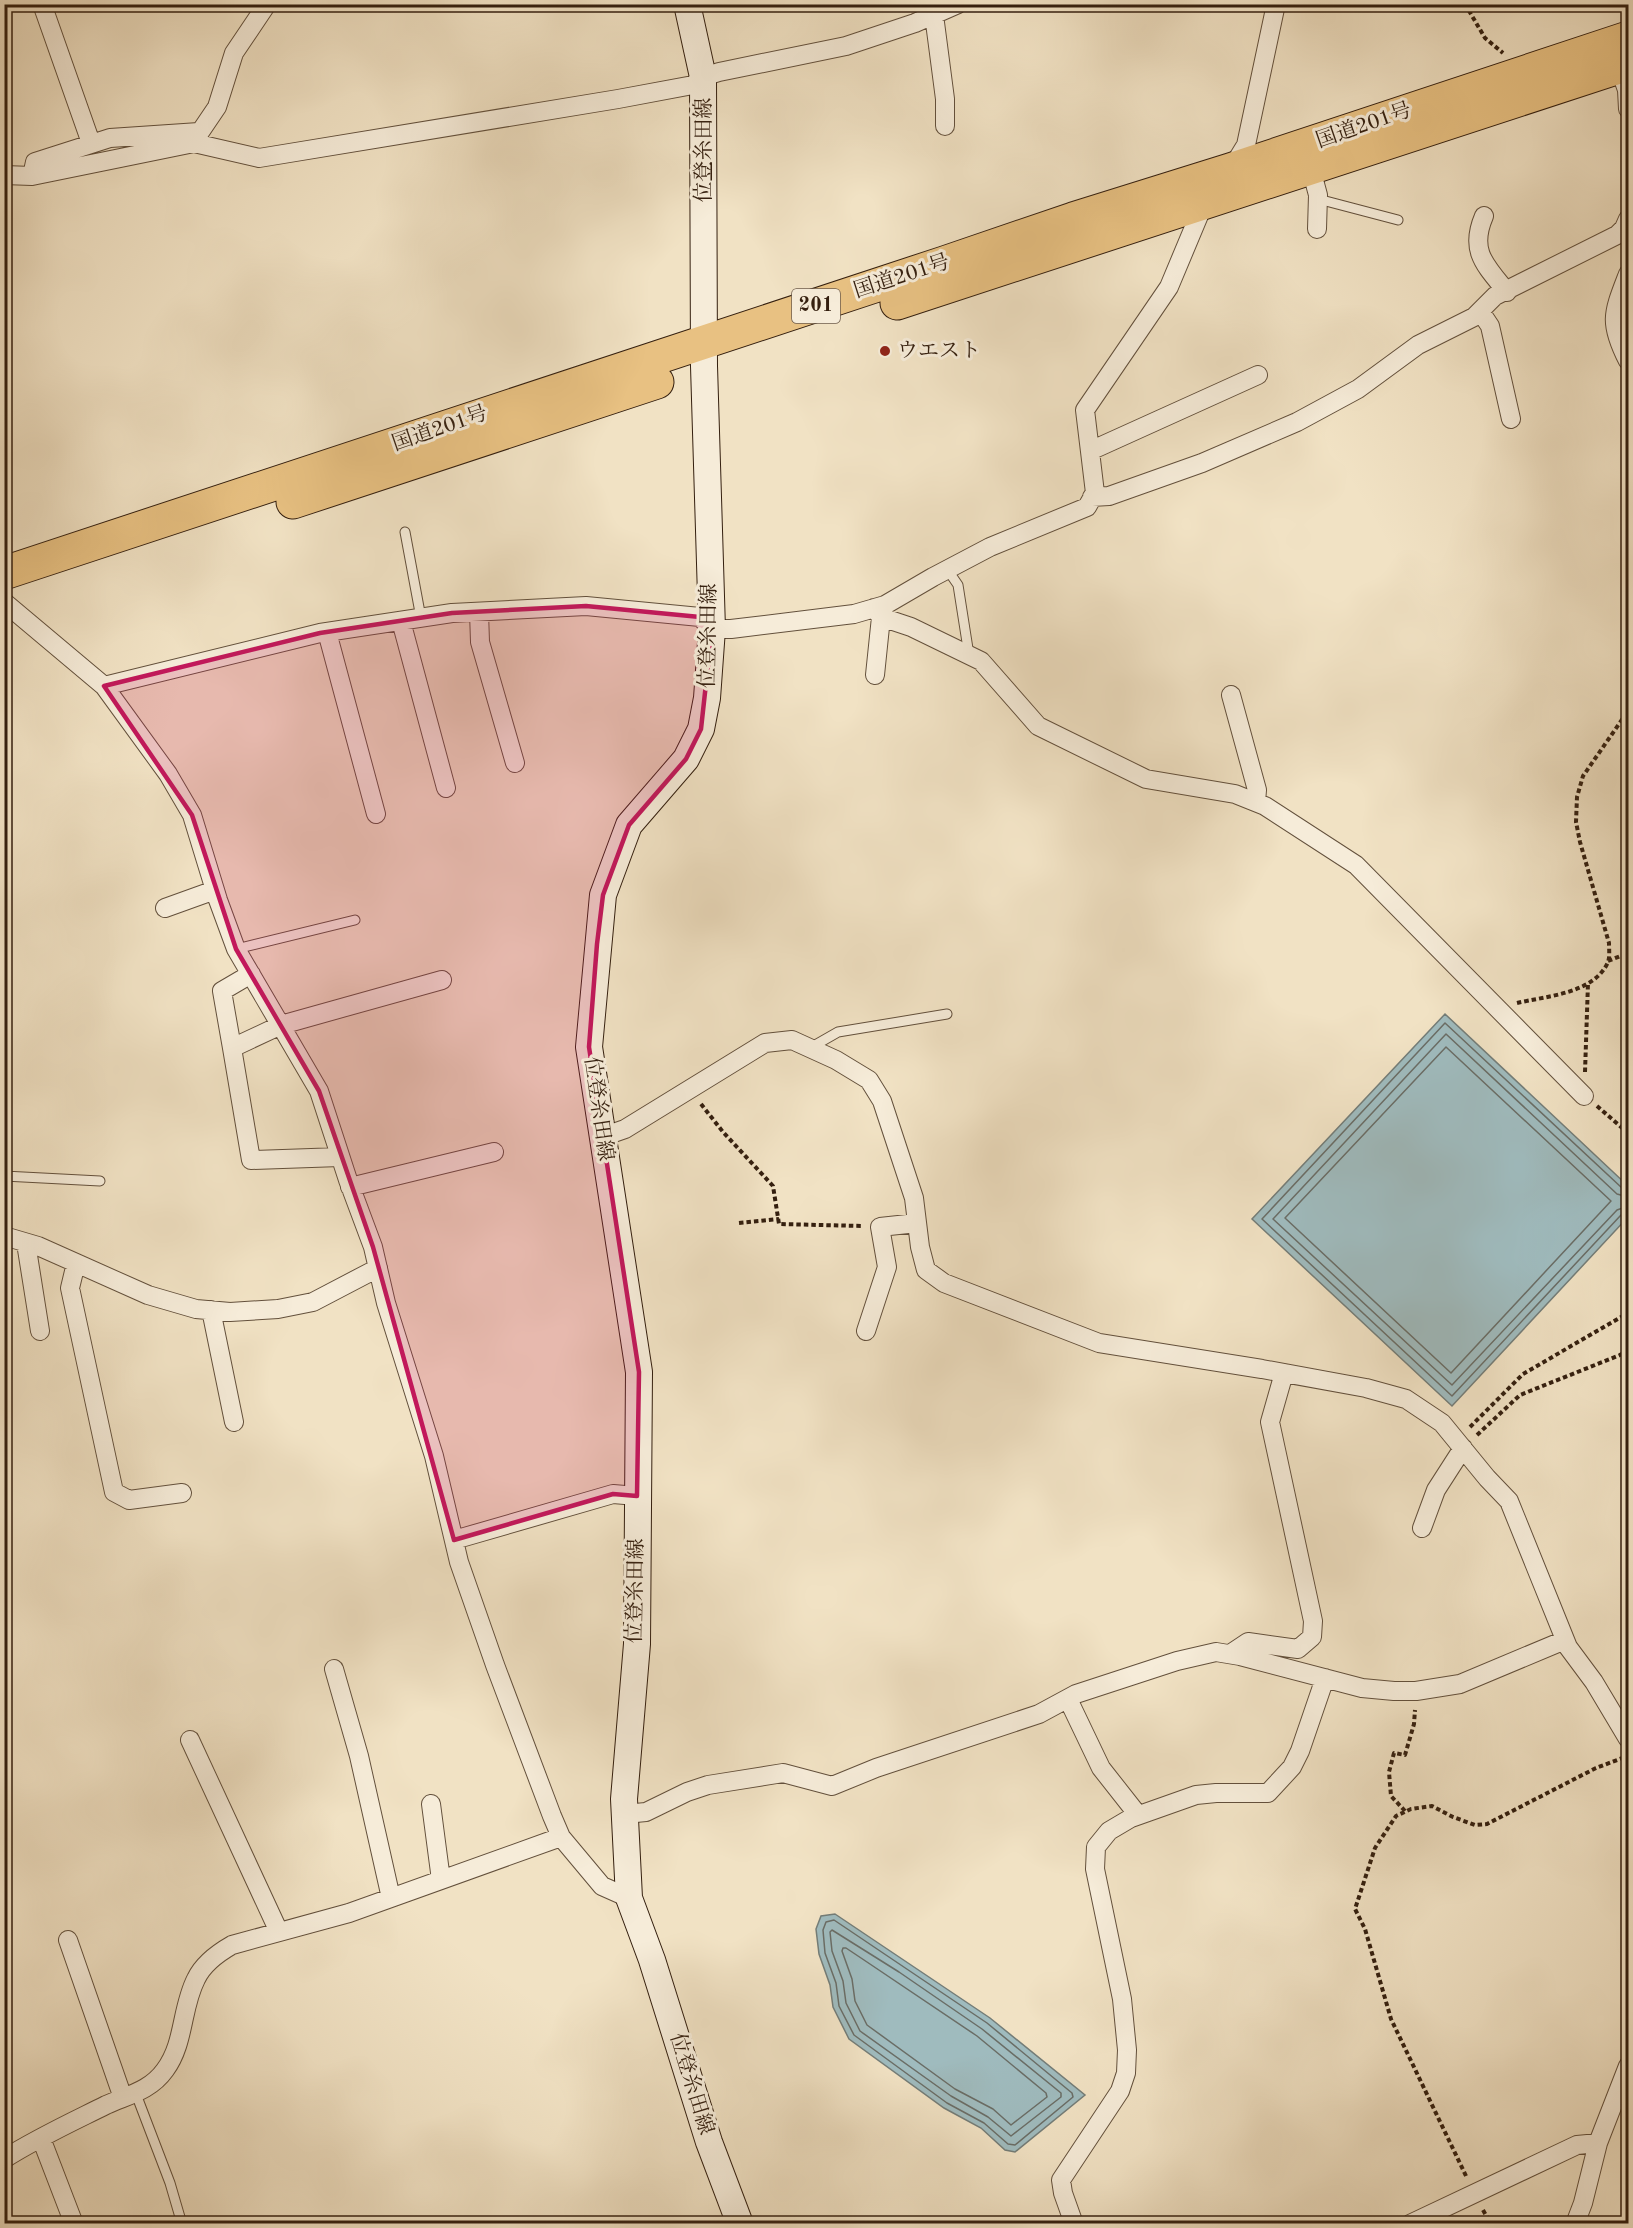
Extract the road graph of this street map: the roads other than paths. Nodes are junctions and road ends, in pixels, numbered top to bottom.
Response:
1 (42, 4) edge
2 (267, 4) edge
3 (687, 4) edge
4 (958, 4) edge
5 (1276, 4) edge
6 (934, 15) junction
7 (1625, 56) edge
8 (703, 77) junction
9 (1629, 109) edge
10 (945, 126) dead end
11 (196, 137) junction
12 (91, 143) junction
13 (1230, 170) junction
14 (4, 175) edge
15 (32, 176) junction
16 (1314, 184) junction
17 (1203, 205) junction
18 (1484, 216) dead end
19 (1398, 220) dead end
20 (1627, 225) edge
21 (1317, 229) dead end
22 (1629, 274) edge
23 (1507, 292) junction
24 (1480, 311) junction
25 (705, 354) junction
26 (1629, 361) edge
27 (1258, 375) dead end
28 (1511, 418) dead end
29 (1090, 451) junction
30 (1092, 497) junction
31 (405, 532) dead end
32 (947, 569) junction
33 (4, 573) edge
34 (4, 594) edge
35 (4, 602) edge
36 (479, 612) junction
37 (877, 613) junction
38 (421, 618) junction
39 (401, 621) junction
40 (712, 629) junction
41 (327, 632) junction
42 (969, 655) junction
43 (875, 675) dead end
44 (104, 686) junction
45 (1231, 695) dead end
46 (515, 763) dead end
47 (446, 788) dead end
48 (1256, 802) junction
49 (376, 814) dead end
50 (215, 890) junction
51 (165, 908) dead end
52 (355, 920) dead end
53 (236, 949) junction
54 (251, 974) junction
55 (441, 980) dead end
56 (947, 1014) dead end
57 (281, 1025) junction
58 (231, 1048) junction
59 (810, 1048) junction
60 (1584, 1096) road end
61 (602, 1137) junction
62 (494, 1152) dead end
63 (340, 1157) junction
64 (4, 1176) edge
65 (100, 1181) dead end
66 (350, 1187) junction
67 (917, 1223) junction
68 (4, 1236) edge
69 (26, 1243) junction
70 (76, 1263) junction
71 (378, 1268) junction
72 (212, 1310) junction
73 (40, 1331) dead end
74 (866, 1332) dead end
75 (1284, 1373) junction
76 (234, 1422) dead end
77 (1460, 1445) junction
78 (182, 1493) dead end
79 (637, 1496) junction
80 (1422, 1528) dead end
81 (454, 1540) junction
82 (1565, 1640) junction
83 (1230, 1654) junction
84 (334, 1669) dead end
85 (1325, 1678) junction
86 (1068, 1699) junction
87 (1629, 1739) edge
88 (190, 1740) dead end
89 (431, 1804) dead end
90 (625, 1814) junction
91 (1138, 1815) junction
92 (561, 1838) junction
93 (441, 1880) junction
94 (391, 1898) junction
95 (629, 1898) junction
96 (279, 1932) junction
97 (68, 1940) dead end
98 (1629, 2066) edge
99 (130, 2096) junction
100 (41, 2138) junction
101 (1598, 2143) junction
102 (4, 2159) edge
103 (74, 2223) edge
104 (182, 2223) edge
105 (740, 2223) edge
106 (1074, 2223) edge
107 (1410, 2223) edge
108 (1575, 2223) edge

1 - 12 street
2 - 11 street
3 - 8 main road, 位登糸田線
4 - 6 street
5 - 13 street
6 - 8 street
6 - 10 street
7 - 9 street
7 - 13 highway, 国道201号 / 201
7 - 16 highway, 国道201号 / 201
8 - 11 street
8 - 25 main road, 位登糸田線
11 - 12 street
11 - 15 street
12 - 15 street
13 - 17 street
13 - 25 highway, 国道201号 / 201
14 - 15 street
16 - 17 highway, 国道201号 / 201
16 - 19 lane
16 - 21 street
17 - 25 highway, 国道201号 / 201
17 - 29 street
18 - 23 street
20 - 23 street
22 - 26 street
23 - 24 street
24 - 28 street
24 - 30 street
25 - 33 highway, 国道201号 / 201
25 - 34 highway, 国道201号 / 201
25 - 40 main road, 位登糸田線
27 - 29 street
29 - 30 street
30 - 32 street
31 - 38 lane
32 - 37 street
32 - 42 lane
35 - 44 street
36 - 38 street
36 - 40 street
36 - 46 street
37 - 40 street
37 - 42 street
37 - 43 street
38 - 39 street
39 - 41 street
39 - 47 street
40 - 61 main road, 位登糸田線
41 - 44 street
41 - 49 street
42 - 48 street
44 - 50 street
45 - 48 street
48 - 60 street
50 - 51 street
50 - 53 street
52 - 53 lane
53 - 54 street
54 - 57 street
54 - 58 street
55 - 57 street
56 - 59 lane
57 - 58 street
57 - 63 street
58 - 63 street
59 - 61 street
59 - 67 street
61 - 79 main road, 位登糸田線
62 - 66 street
63 - 66 street
64 - 65 lane
66 - 71 street
67 - 74 street
67 - 75 street
68 - 69 street
69 - 70 street
69 - 73 street
70 - 72 street
70 - 78 street
71 - 72 street
71 - 81 street
72 - 76 street
75 - 77 street
75 - 83 street
77 - 80 street
77 - 82 street
79 - 81 street
79 - 90 main road, 位登糸田線
81 - 92 street
82 - 85 street
82 - 87 street
83 - 85 street
83 - 86 street
84 - 94 street
85 - 91 street
86 - 90 street
86 - 91 street
88 - 96 street
89 - 93 street
90 - 95 main road, 位登糸田線
91 - 106 street
92 - 93 street
92 - 95 street
93 - 94 street
94 - 96 street
95 - 105 main road, 位登糸田線
96 - 99 street
97 - 99 street
98 - 101 street
99 - 100 street
99 - 104 lane
100 - 102 street
100 - 103 street
101 - 107 street
101 - 108 street

